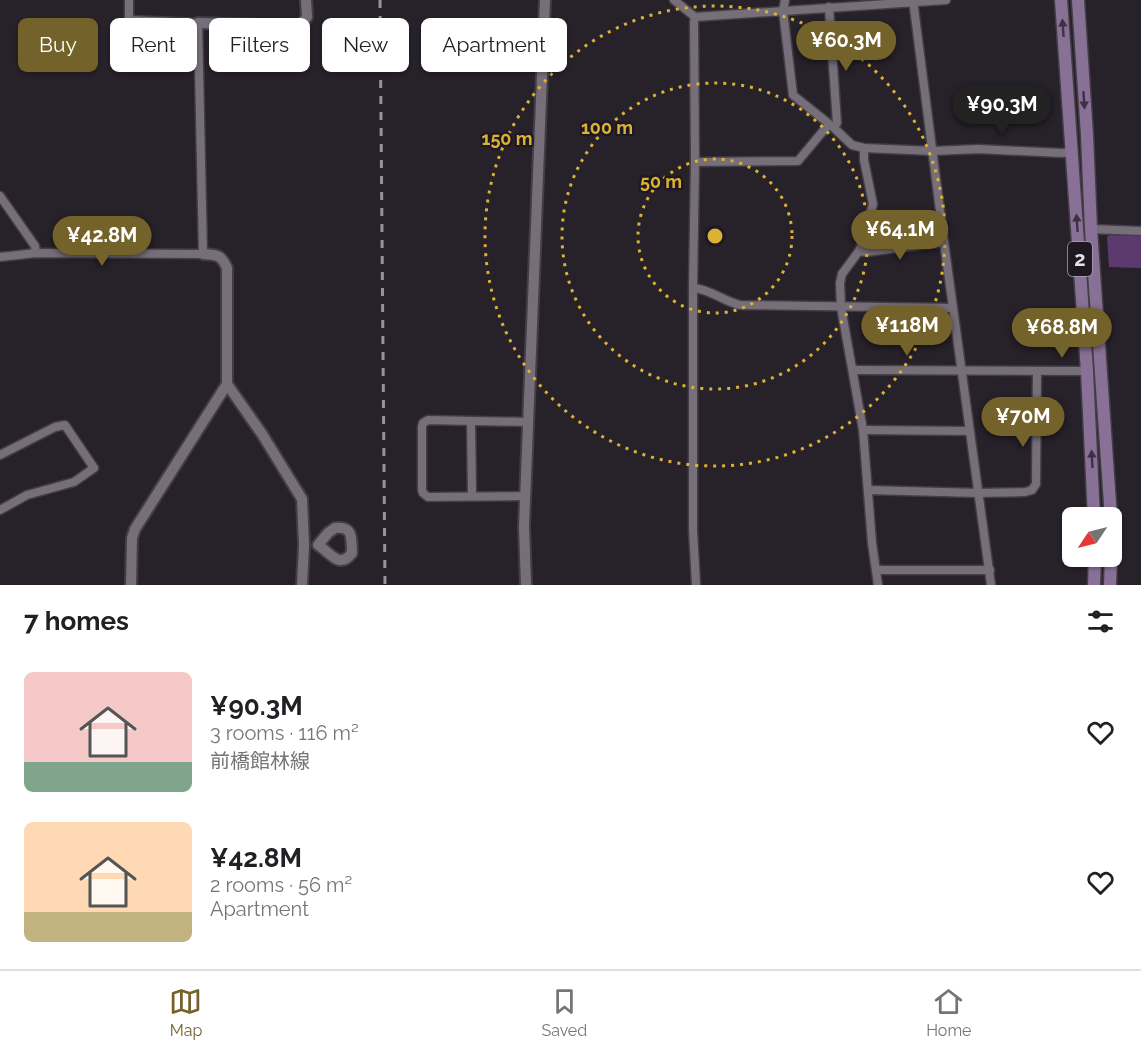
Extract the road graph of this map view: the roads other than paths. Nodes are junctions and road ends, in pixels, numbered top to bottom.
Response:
1 (129, 0) edge
2 (306, 0) edge
3 (545, 0) edge
4 (675, 0) edge
5 (785, 0) edge
6 (945, 0) edge
7 (1061, 0) edge
8 (1078, 0) edge
9 (913, 1) edge
10 (872, 2) edge
11 (829, 7) junction
12 (783, 11) junction
13 (695, 17) junction
14 (198, 23) junction
15 (831, 125) junction
16 (864, 148) junction
17 (933, 151) junction
18 (1073, 153) junction
19 (695, 162) junction
20 (0, 196) edge
21 (1091, 229) junction
22 (1141, 231) edge
23 (944, 242) junction
24 (859, 251) junction
25 (36, 253) junction
26 (202, 254) junction
27 (0, 257) edge
28 (693, 288) junction
29 (842, 307) junction
30 (953, 308) junction
31 (853, 370) junction
32 (962, 370) junction
33 (1087, 371) junction
34 (1037, 372) junction
35 (227, 384) junction
36 (471, 421) junction
37 (527, 422) junction
38 (863, 430) junction
39 (970, 431) junction
40 (0, 455) edge
41 (868, 490) junction
42 (978, 493) junction
43 (472, 496) junction
44 (525, 496) junction
45 (1093, 507) edge
46 (1110, 507) edge
47 (0, 510) edge
48 (304, 545) junction
49 (318, 545) dead end
50 (1095, 567) edge
51 (1111, 567) edge
52 (876, 570) junction
53 (990, 570) junction
54 (131, 585) edge
55 (302, 585) edge
56 (526, 585) edge
57 (696, 585) edge
58 (878, 585) edge
59 (991, 585) edge
60 (1094, 585) edge
61 (1110, 585) edge

1 - 14 street
2 - 14 street
3 - 37 street
4 - 13 street
5 - 12 street
6 - 9 street
18 -> 7 main road, 2
8 -> 21 main road, 2
9 - 10 street
9 - 17 street
10 - 11 street
11 - 12 street
11 - 15 street
12 - 13 street
12 - 15 street
13 - 19 street
14 - 26 street
15 - 16 street
15 - 19 street
16 - 17 street
16 - 24 street
17 - 18 street
17 - 23 street
33 -> 18 main road, 2
19 - 28 street
20 - 25 street
21 - 22 street
21 - 46 main road, 2
23 - 24 street
23 - 30 street
24 - 29 street
25 - 26 street
25 - 27 street
26 - 35 street
28 - 29 street
28 - 57 street
29 - 30 street
29 - 31 street
30 - 32 street
31 - 32 street
31 - 38 street
32 - 34 street
32 - 39 street
33 - 34 street
45 -> 33 main road, 2
34 - 42 street
35 - 48 street
35 - 54 street
36 - 37 street
36 - 43 street
36 - 43 street
37 - 44 street
38 - 39 street
38 - 41 street
39 - 42 street
40 - 47 street
41 - 42 street
41 - 52 street
42 - 53 street
43 - 44 street
44 - 56 street
48 - 49 street
48 - 55 street
50 - 60 main road
51 - 61 main road
52 - 53 street
52 - 58 street
53 - 59 street

